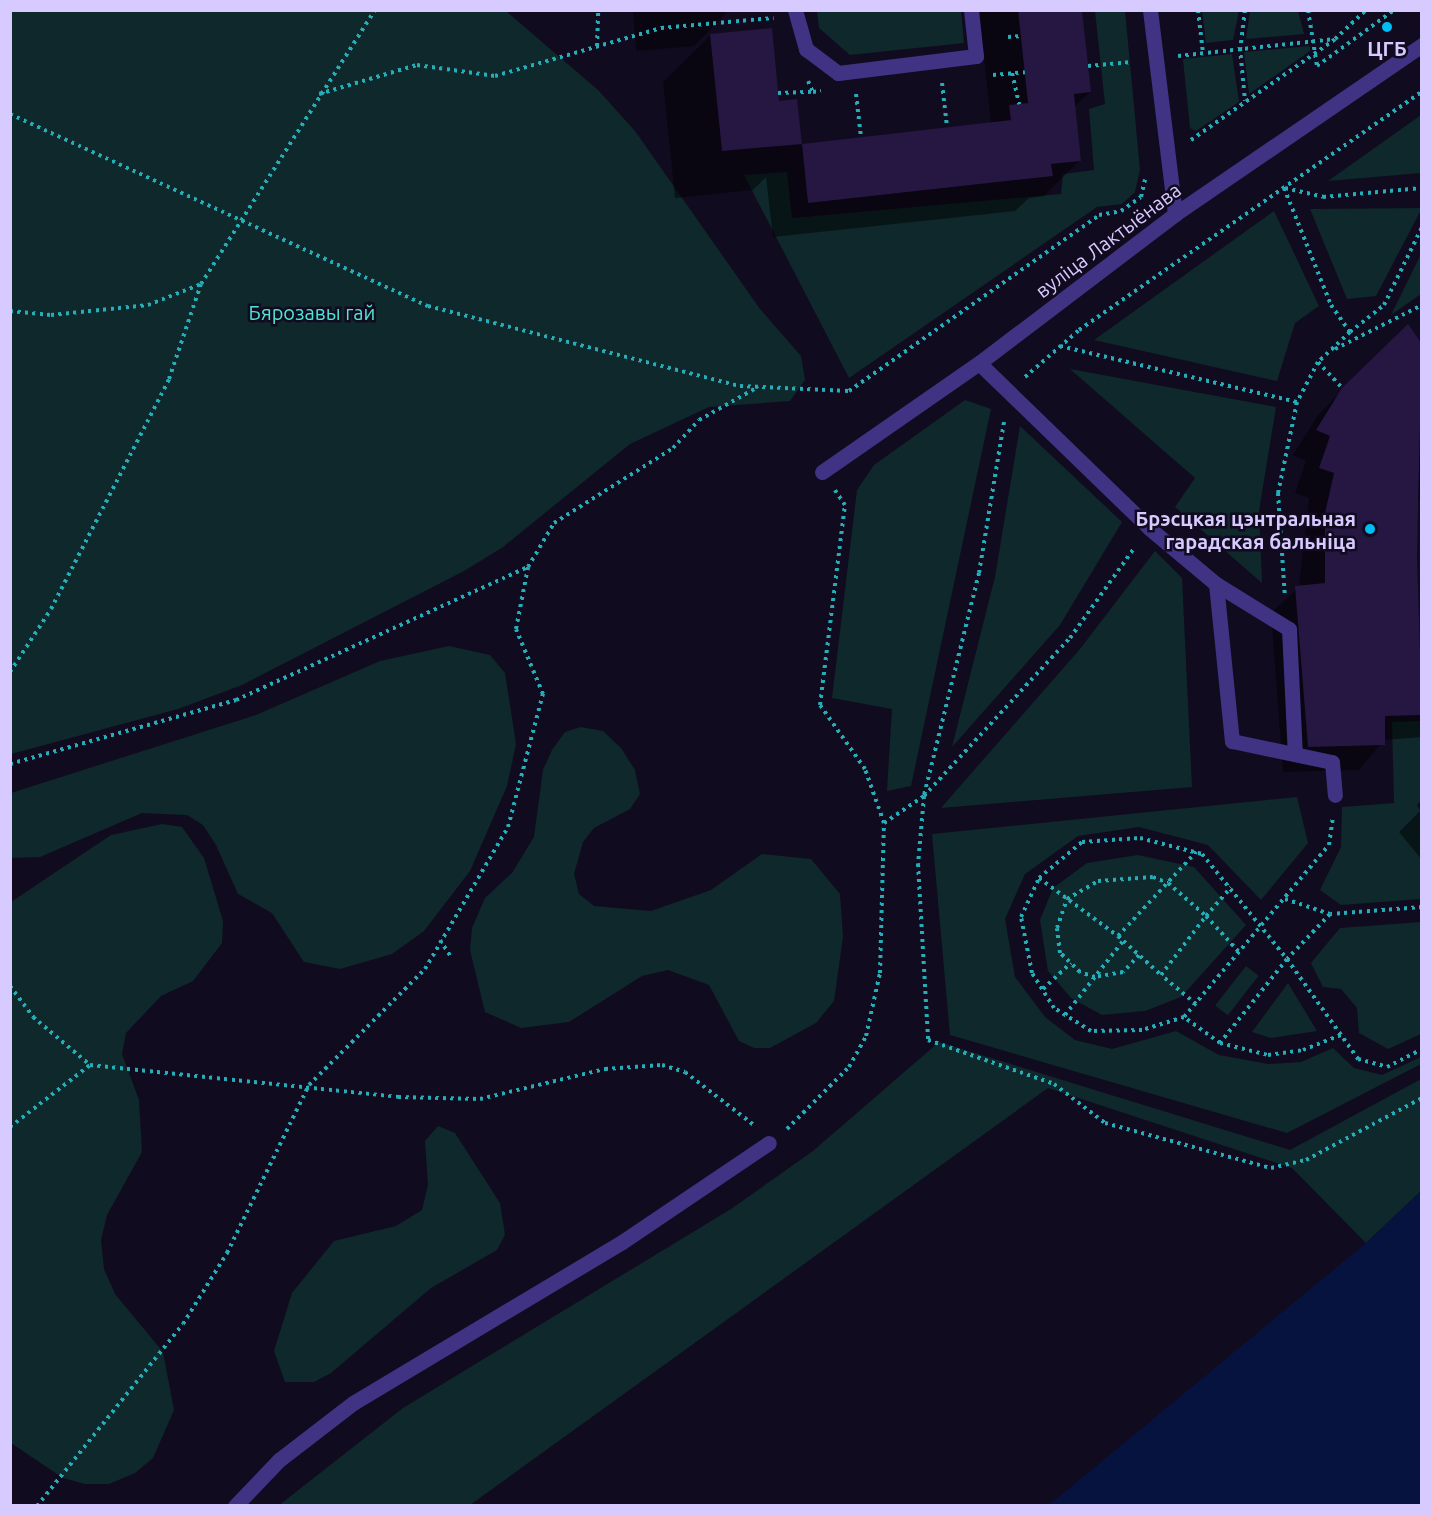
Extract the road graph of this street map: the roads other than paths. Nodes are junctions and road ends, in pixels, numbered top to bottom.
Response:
1 (971, 10) edge
2 (1150, 10) edge
3 (788, 14) edge
4 (1422, 45) edge
5 (1175, 214) junction
6 (979, 363) junction
7 (822, 472) road end
8 (1216, 584) junction
9 (1295, 754) junction
10 (1335, 795) road end
11 (768, 1143) road end
12 (235, 1506) edge

1 - 3 street
2 - 5 street
4 - 5 street, вуліца Лактыёнава
5 - 6 street, вуліца Лактыёнава
6 - 7 street, вуліца Лактыёнава
6 - 8 street
8 - 9 street
8 - 9 street
9 - 10 street
11 - 12 street

